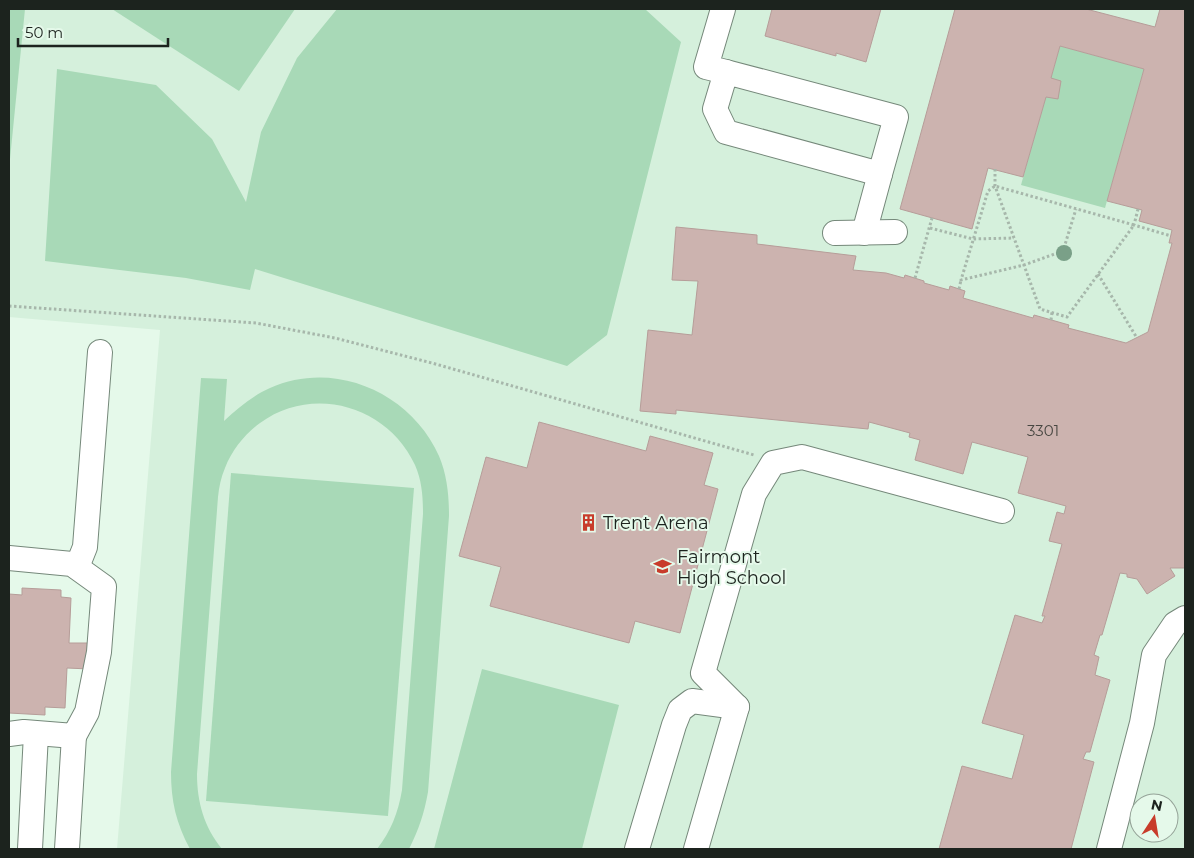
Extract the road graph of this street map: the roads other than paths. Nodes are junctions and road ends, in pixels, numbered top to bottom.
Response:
1 (723, 9) edge
2 (726, 72) junction
3 (880, 174) junction
4 (835, 232) dead end
5 (864, 232) junction
6 (895, 232) dead end
7 (100, 352) dead end
8 (1002, 511) dead end
9 (9, 558) edge
10 (77, 567) junction
11 (1185, 618) edge
12 (737, 707) junction
13 (9, 734) edge
14 (36, 734) junction
15 (74, 736) junction
16 (30, 849) edge
17 (67, 849) edge
18 (637, 849) edge
19 (696, 849) edge
20 (1109, 849) edge

1 - 2 lane
2 - 3 lane
2 - 3 lane
3 - 5 lane
4 - 5 lane
5 - 6 lane
7 - 10 lane
8 - 12 lane
9 - 10 lane
10 - 15 lane
11 - 20 lane
12 - 18 lane
12 - 19 lane
13 - 14 lane
14 - 15 lane
14 - 16 lane
15 - 17 lane

